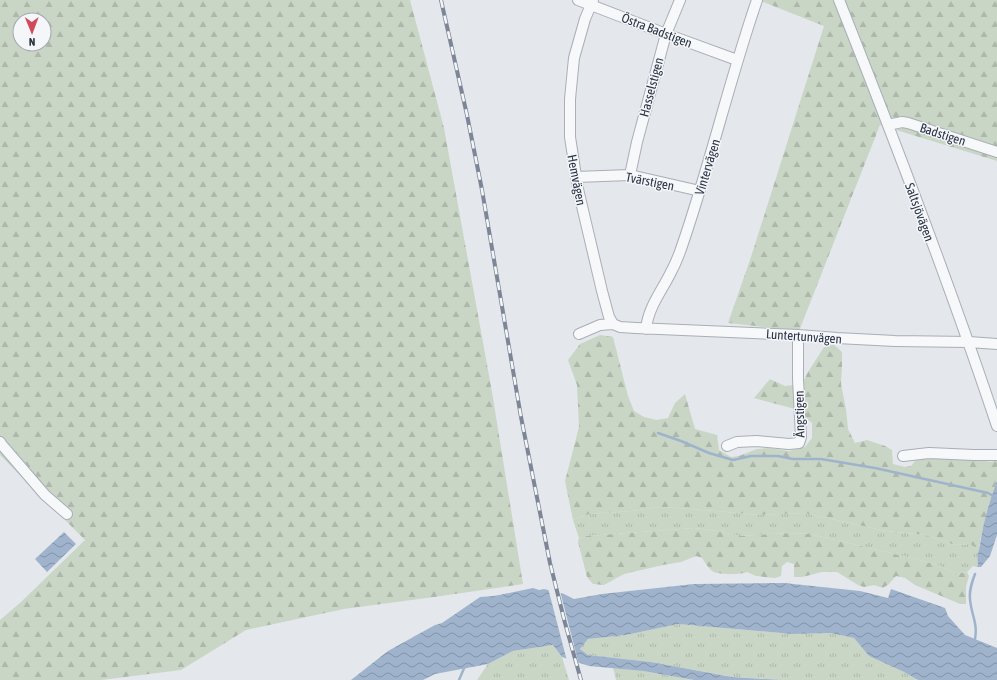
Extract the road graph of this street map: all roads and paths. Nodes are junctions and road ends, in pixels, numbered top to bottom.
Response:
1 (578, 0) edge
2 (680, 0) edge
3 (757, 0) edge
4 (839, 0) edge
5 (592, 2) edge
6 (666, 34) junction
7 (737, 60) junction
8 (888, 125) junction
9 (997, 152) edge
10 (630, 175) junction
11 (576, 177) junction
12 (700, 191) junction
13 (613, 324) junction
14 (646, 329) junction
15 (579, 334) dead end
16 (798, 334) junction
17 (969, 342) junction
18 (997, 344) edge
19 (997, 426) edge
20 (0, 442) edge
21 (727, 446) dead end
22 (997, 455) edge
23 (903, 456) dead end
24 (67, 514) dead end

1 - 5 street, Östra Badstigen
2 - 6 street, Hasselstigen
3 - 7 street, Vintervägen
4 - 8 street, Saltsjövägen
5 - 6 street, Östra Badstigen
5 - 11 street, Hemvägen
6 - 7 street, Östra Badstigen
6 - 10 street, Hasselstigen
7 - 12 street, Vintervägen
8 - 9 street, Badstigen
8 - 17 street, Saltsjövägen
10 - 11 street, Tvärstigen
10 - 12 street, Tvärstigen
11 - 13 street, Hemvägen
12 - 14 street, Vintervägen
13 - 14 street, Luntertunvägen
13 - 15 street
14 - 16 street, Luntertunvägen
16 - 17 street, Luntertunvägen
16 - 21 street, Ängstigen
17 - 18 street, Luntertunvägen
17 - 19 street, Saltsjövägen
20 - 24 street
22 - 23 street

